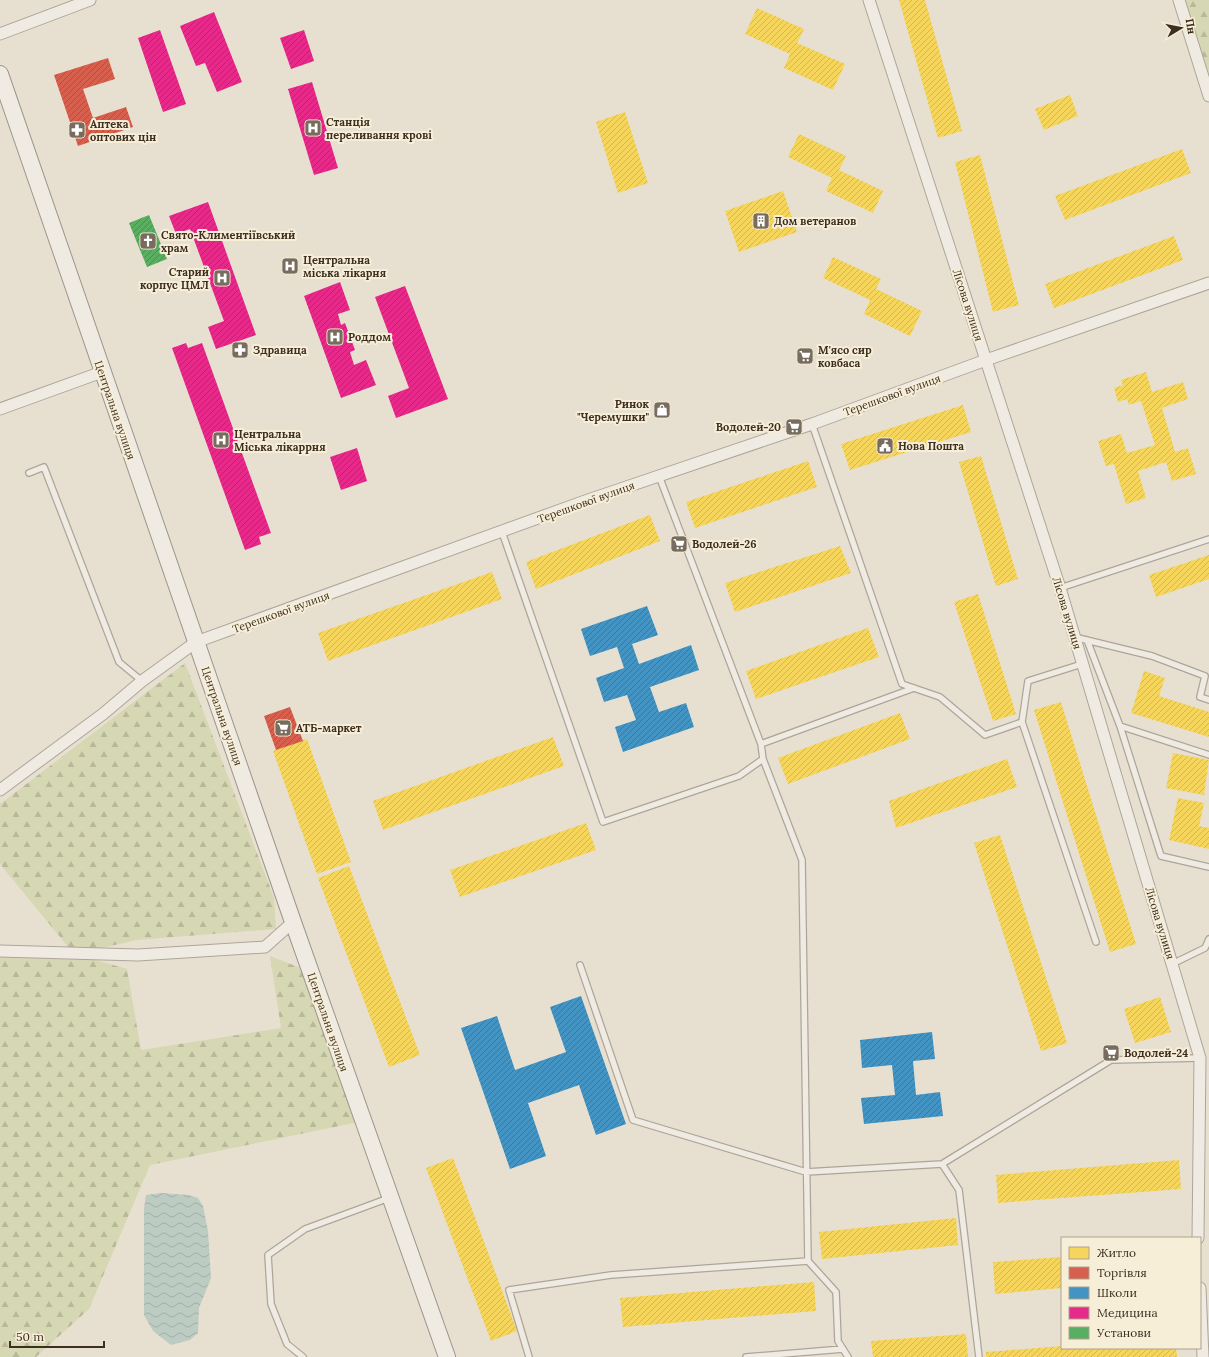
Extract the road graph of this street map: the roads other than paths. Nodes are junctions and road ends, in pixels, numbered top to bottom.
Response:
1 (90, 0) edge
2 (869, 0) edge
3 (1179, 0) edge
4 (0, 34) edge
5 (0, 74) edge
6 (1209, 96) edge
7 (1209, 283) edge
8 (986, 360) junction
9 (102, 372) junction
10 (0, 409) edge
11 (812, 424) junction
12 (28, 473) dead end
13 (659, 476) junction
14 (502, 532) junction
15 (1209, 539) edge
16 (1060, 588) junction
17 (1074, 637) junction
18 (1087, 640) junction
19 (196, 642) junction
20 (1082, 664) junction
21 (142, 681) junction
22 (914, 688) junction
23 (1209, 700) edge
24 (1022, 722) junction
25 (1120, 726) junction
26 (761, 744) junction
27 (1209, 755) edge
28 (763, 759) junction
29 (0, 790) edge
30 (1209, 867) edge
31 (293, 922) junction
32 (1209, 940) edge
33 (1096, 942) dead end
34 (0, 951) edge
35 (1172, 964) junction
36 (580, 965) dead end
37 (1200, 1058) junction
38 (942, 1164) junction
39 (806, 1172) junction
40 (390, 1197) junction
41 (1198, 1237) edge
42 (808, 1261) junction
43 (1201, 1311) edge
44 (843, 1349) junction
45 (303, 1357) edge
46 (447, 1357) edge
47 (529, 1357) edge
48 (746, 1357) edge
49 (848, 1357) edge
50 (978, 1357) edge
51 (1203, 1357) edge

1 - 4 street
2 - 8 street, Лісова вулиця
3 - 6 street
5 - 9 main road, Центральна вулиця
7 - 8 street, Терешкової вулиця
8 - 11 street, Терешкової вулиця
8 - 16 street, Лісова вулиця
9 - 10 street
9 - 19 main road, Центральна вулиця
11 - 13 street, Терешкової вулиця
11 - 22 lane
12 - 21 lane
13 - 14 street, Терешкової вулиця
13 - 26 lane
14 - 19 street, Терешкової вулиця
14 - 28 lane
15 - 16 lane
16 - 17 street, Лісова вулиця
17 - 18 lane
17 - 20 street, Лісова вулиця
18 - 23 lane
18 - 25 lane
19 - 21 street, Терешкової вулиця
19 - 31 main road, Центральна вулиця
20 - 24 lane
20 - 35 street, Лісова вулиця
21 - 29 street, Терешкової вулиця
22 - 24 lane
22 - 26 lane
24 - 33 lane
25 - 27 lane
25 - 30 lane
26 - 28 lane
28 - 39 lane
31 - 34 street
31 - 40 main road, Центральна вулиця
32 - 35 lane
35 - 37 street, Лісова вулиця
36 - 39 lane
37 - 38 lane
37 - 41 street, Лісова вулиця
38 - 39 lane
38 - 50 lane
39 - 42 lane
40 - 45 lane
40 - 46 main road, Центральна вулиця
42 - 44 lane
42 - 47 lane
43 - 51 street
44 - 48 lane
44 - 49 lane

